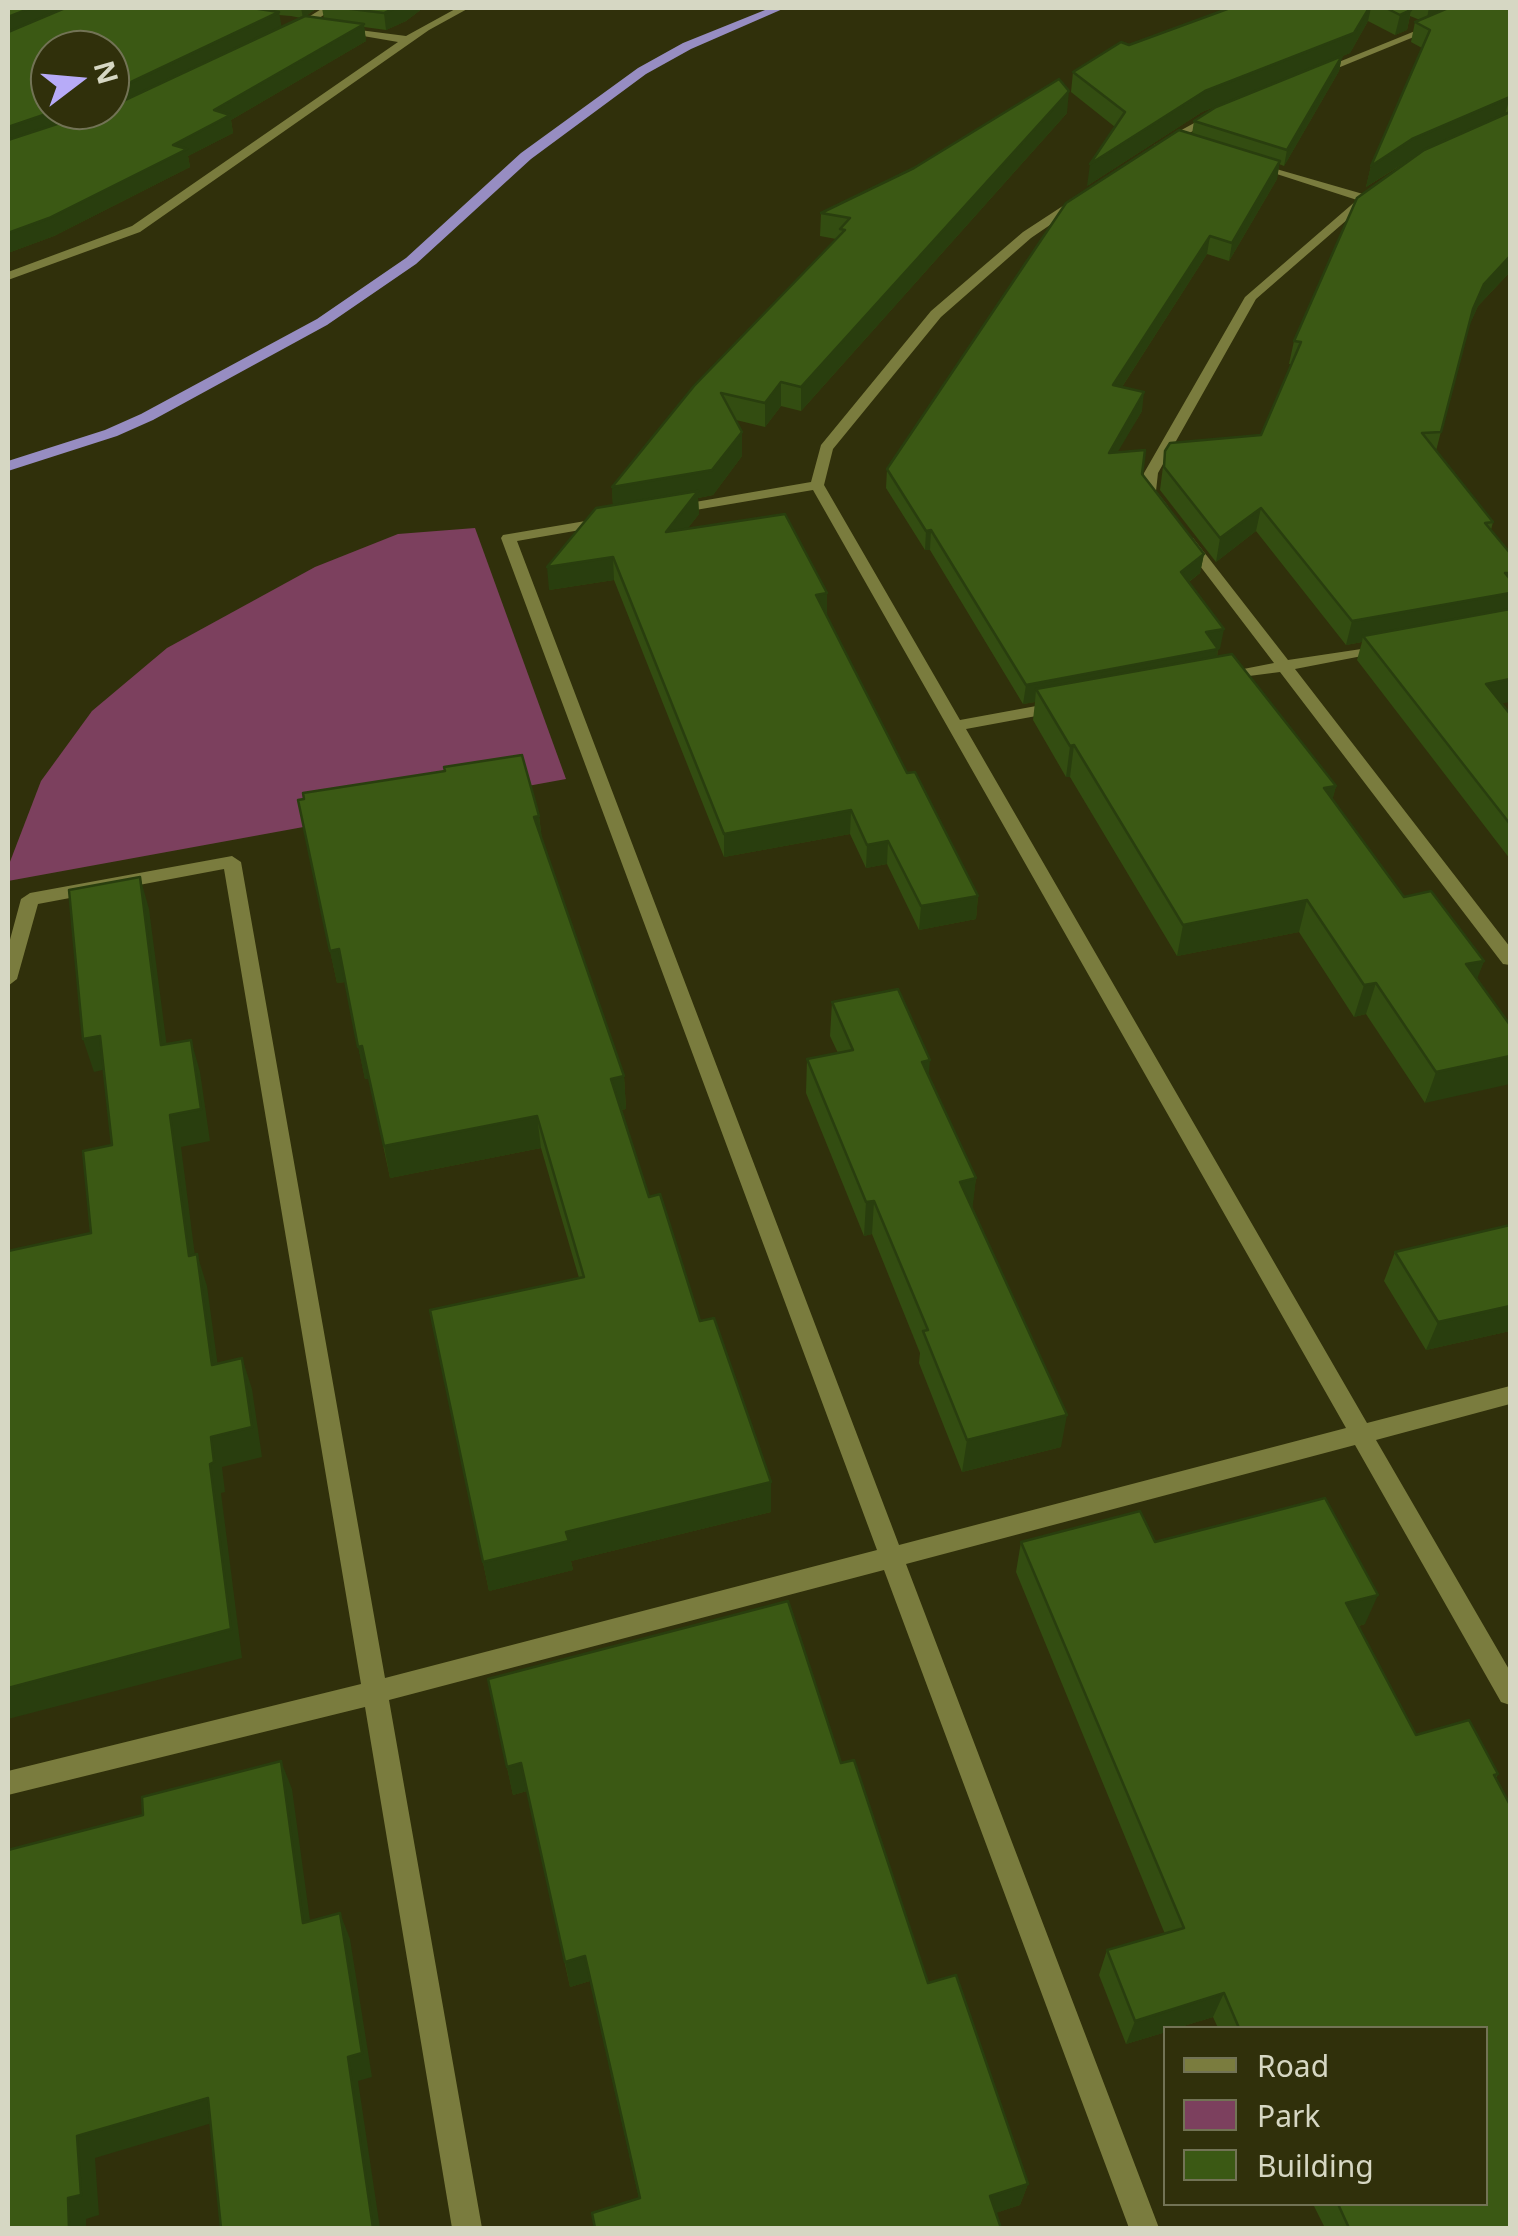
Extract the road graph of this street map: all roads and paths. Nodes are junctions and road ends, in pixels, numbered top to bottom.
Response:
1 (329, 8) edge
2 (464, 8) edge
3 (1480, 8) edge
4 (291, 22) edge
5 (308, 24) junction
6 (1410, 24) edge
7 (1425, 30) junction
8 (408, 40) junction
9 (274, 41) edge
10 (1298, 80) edge
11 (1226, 109) edge
12 (1171, 138) junction
13 (1188, 143) edge
14 (1154, 149) edge
15 (1241, 160) edge
16 (1380, 188) edge
17 (1090, 193) edge
18 (1363, 198) junction
19 (8, 276) edge
20 (817, 485) junction
21 (1172, 520) edge
22 (1183, 535) edge
23 (1398, 645) edge
24 (1285, 666) junction
25 (1208, 680) edge
26 (1072, 704) edge
27 (956, 726) junction
28 (1510, 959) edge
29 (8, 979) edge
30 (1510, 1395) edge
31 (1362, 1433) junction
32 (893, 1556) junction
33 (377, 1692) junction
34 (1510, 1694) edge
35 (8, 1783) edge
36 (467, 2228) edge
37 (1144, 2228) edge

1 - 5 street
2 - 8 street
3 - 7 street
4 - 5 street
5 - 8 street
5 - 9 street
6 - 7 street
7 - 10 street
8 - 19 street
11 - 12 street
12 - 13 street
12 - 14 street
15 - 18 street
16 - 18 street
17 - 20 street
18 - 21 street
20 - 27 street
20 - 32 street
22 - 24 street
23 - 24 street
24 - 25 street
24 - 28 street
26 - 27 street
27 - 31 street
29 - 33 street
30 - 31 street
31 - 32 street
31 - 34 street
32 - 33 street
32 - 37 street
33 - 35 street
33 - 36 street

